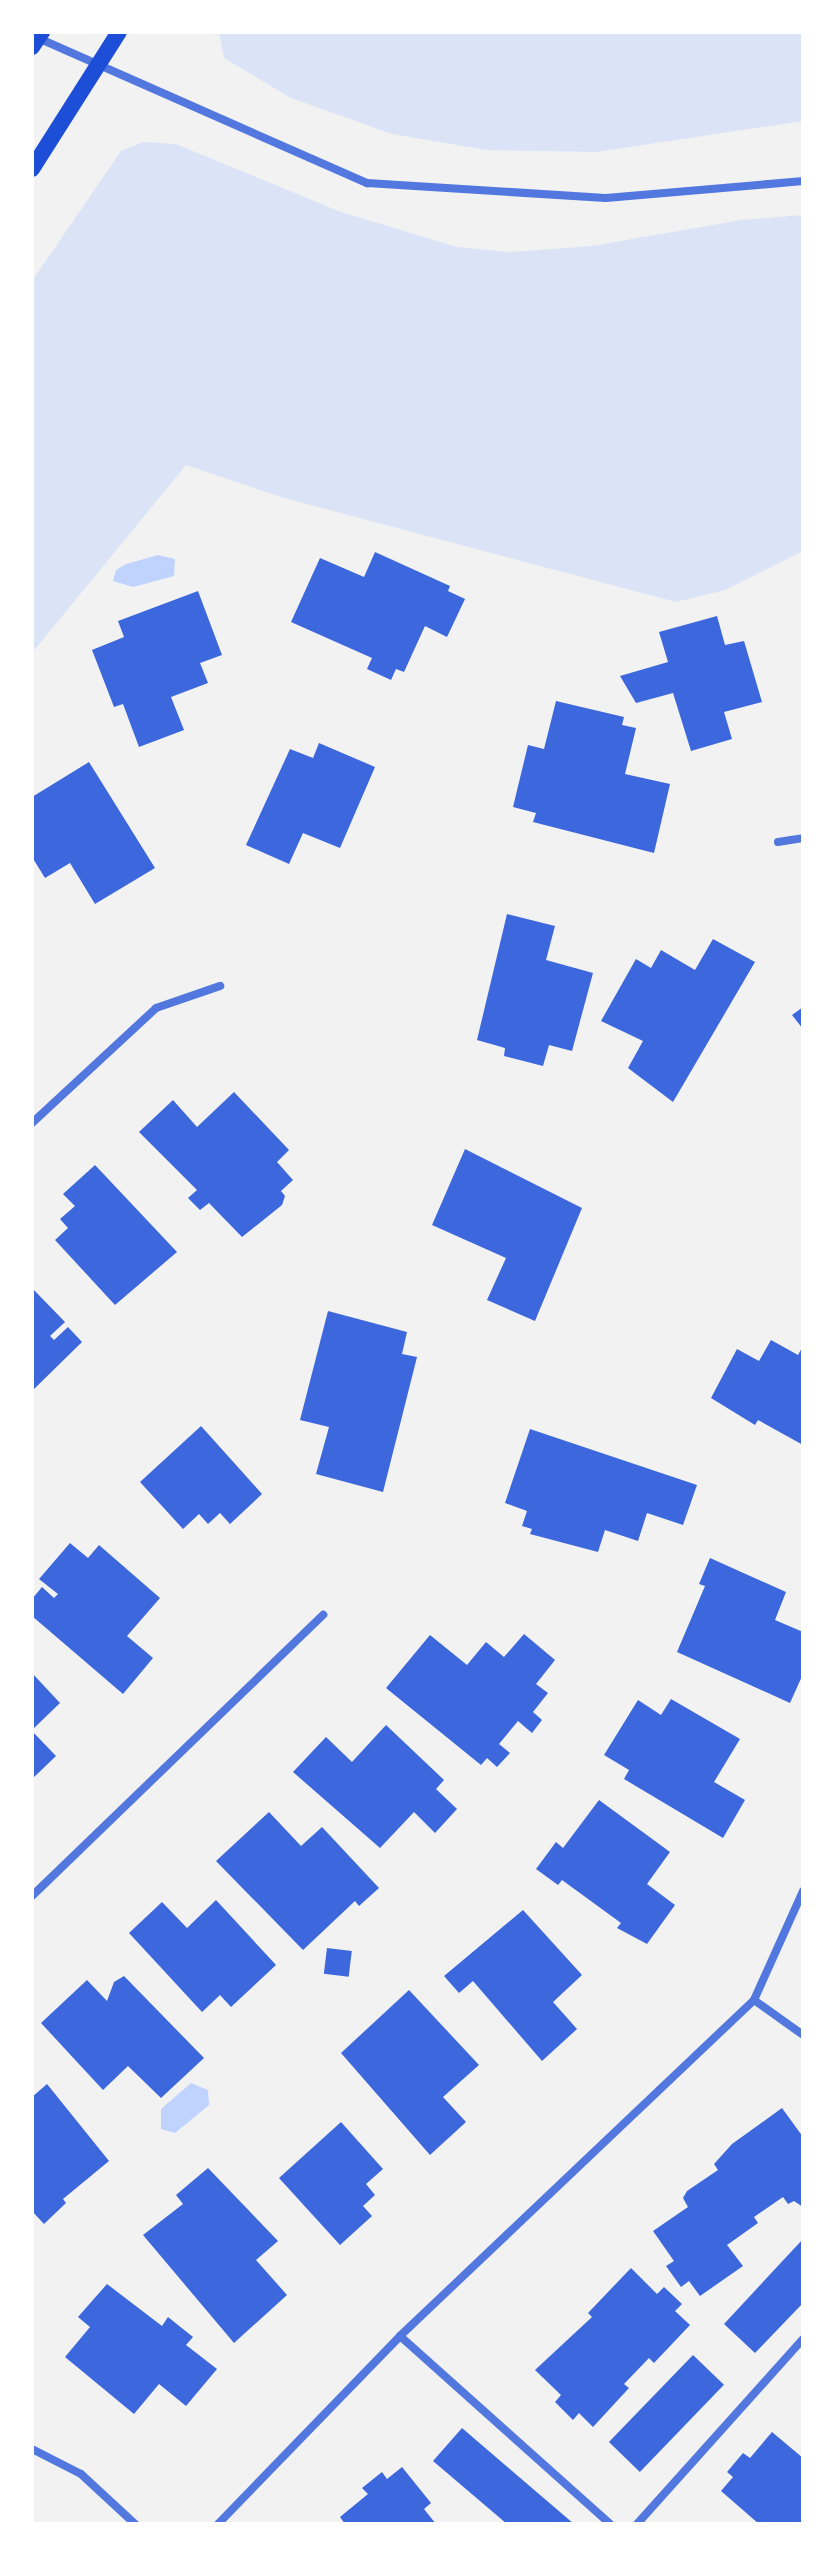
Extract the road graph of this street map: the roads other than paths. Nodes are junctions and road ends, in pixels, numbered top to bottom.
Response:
1 (119, 32) edge
2 (37, 39) edge
3 (99, 65) junction
4 (32, 169) edge
5 (803, 181) edge
6 (803, 838) edge
7 (778, 842) dead end
8 (220, 986) dead end
9 (32, 1123) edge
10 (323, 1615) dead end
11 (803, 1891) edge
12 (32, 1896) edge
13 (754, 2000) junction
14 (803, 2035) edge
15 (400, 2336) junction
16 (803, 2339) edge
17 (32, 2449) edge
18 (135, 2524) edge
19 (218, 2524) edge
20 (610, 2524) edge
21 (637, 2524) edge

1 - 3 main road
2 - 3 street
3 - 4 main road
3 - 5 street
6 - 7 street
8 - 9 street
10 - 12 street
11 - 13 street
13 - 14 street
13 - 15 street
15 - 19 street
15 - 20 street
16 - 21 street
17 - 18 street

